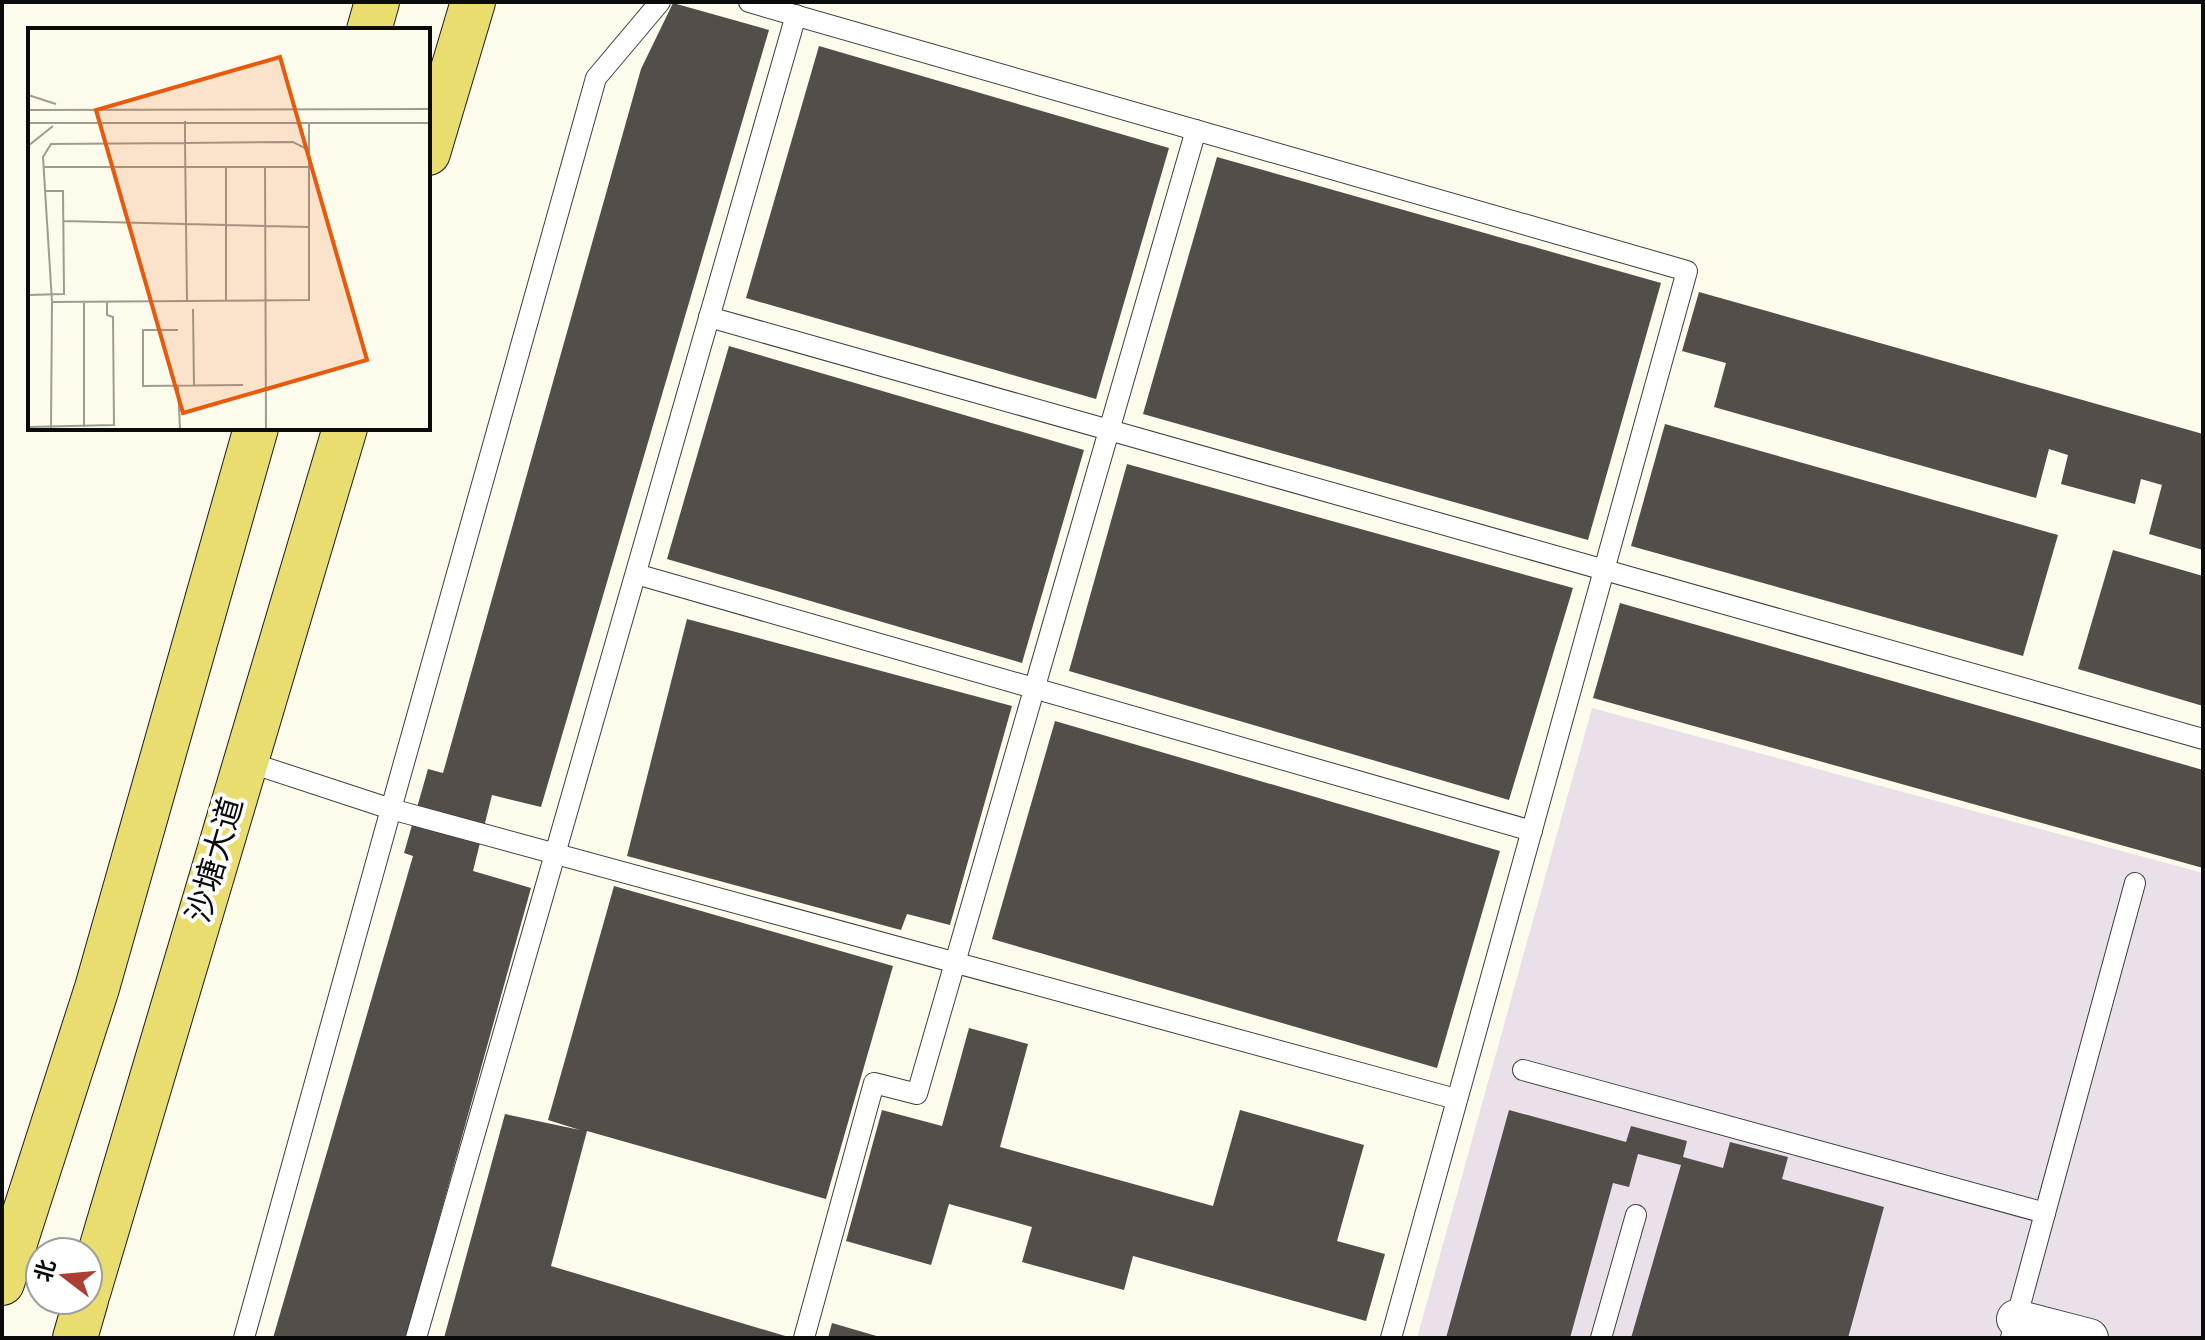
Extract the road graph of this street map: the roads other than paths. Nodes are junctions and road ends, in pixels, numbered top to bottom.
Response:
1 (377, 2) edge
2 (473, 2) edge
3 (660, 2) edge
4 (749, 2) edge
5 (796, 15) junction
6 (370, 28) edge
7 (1196, 130) junction
8 (430, 146) edge
9 (709, 317) junction
10 (255, 430) edge
11 (344, 430) edge
12 (1109, 430) junction
13 (1604, 570) junction
14 (636, 574) junction
15 (1034, 688) junction
16 (2203, 739) edge
17 (245, 761) junction
18 (391, 809) junction
19 (1532, 831) junction
20 (555, 853) junction
21 (2135, 883) dead end
22 (955, 963) junction
23 (1523, 1070) dead end
24 (1456, 1099) junction
25 (2045, 1213) junction
26 (1636, 1215) dead end
27 (104, 1239) edge
28 (2, 1283) edge
29 (81, 1316) edge
30 (2013, 1329) edge
31 (75, 1338) edge
32 (244, 1338) edge
33 (416, 1338) edge
34 (804, 1338) edge
35 (1391, 1338) edge
36 (1601, 1338) edge
37 (2089, 1338) edge

1 - 6 main road
2 - 8 main road
3 - 18 lane
4 - 5 lane
5 - 7 lane
5 - 9 lane
7 - 12 lane
7 - 13 lane
9 - 12 lane
9 - 14 lane
10 - 28 main road
11 - 17 main road, 沙塘大道
12 - 13 lane
12 - 15 lane
13 - 16 lane
13 - 19 lane
14 - 15 lane
14 - 20 lane
15 - 19 lane
15 - 22 lane
17 - 18 lane
17 - 27 main road, 沙塘大道
18 - 20 lane
18 - 32 lane
19 - 24 lane
20 - 22 lane
20 - 33 lane
21 - 25 lane
22 - 24 lane
22 - 34 lane
23 - 25 lane
24 - 35 lane
25 - 30 lane
26 - 36 lane
29 - 31 main road
30 - 37 street

